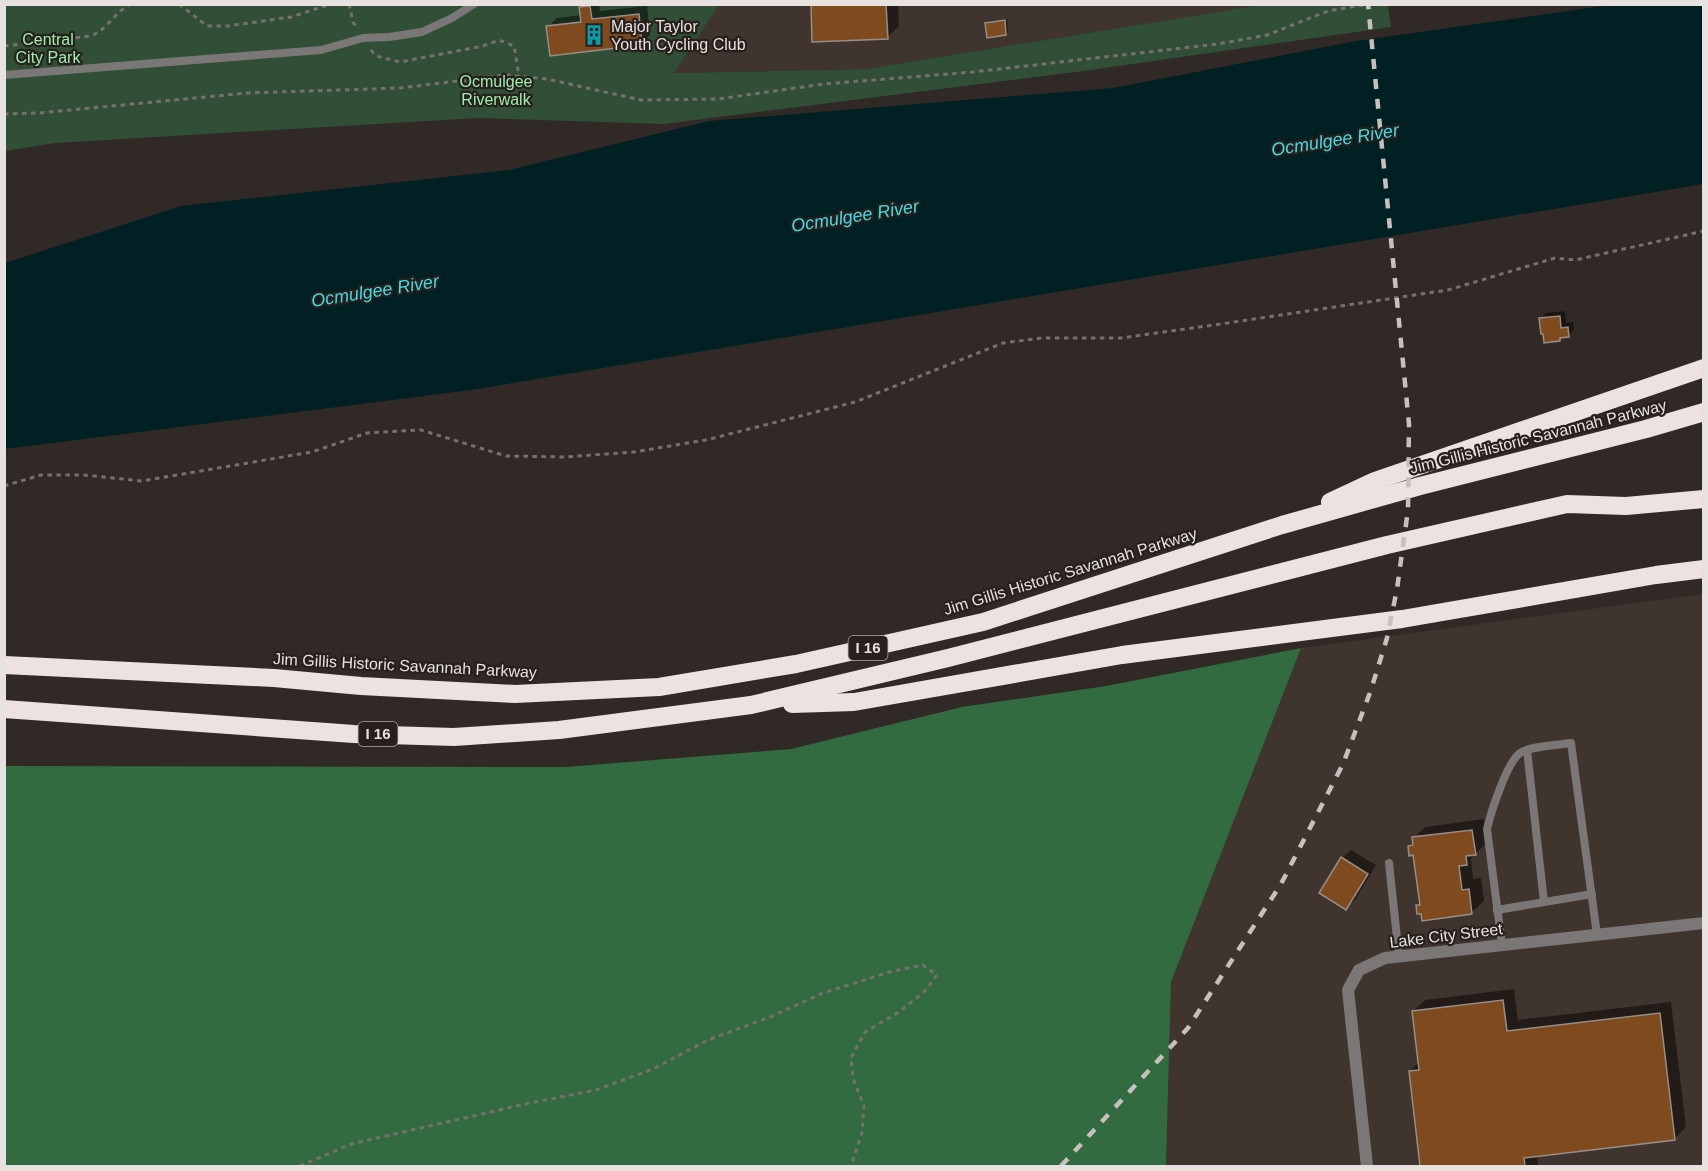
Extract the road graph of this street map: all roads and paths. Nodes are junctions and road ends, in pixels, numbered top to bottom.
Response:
1 (179, 4) edge
2 (331, 4) edge
3 (349, 4) edge
4 (474, 4) edge
5 (1370, 4) edge
6 (129, 5) edge
7 (363, 38) junction
8 (4, 46) edge
9 (4, 75) edge
10 (519, 76) junction
11 (4, 114) edge
12 (1704, 231) edge
13 (1704, 368) edge
14 (1704, 412) edge
15 (4, 486) edge
16 (1704, 499) edge
17 (1282, 525) junction
18 (1704, 569) edge
19 (4, 665) edge
20 (751, 705) junction
21 (4, 709) edge
22 (1527, 750) junction
23 (1389, 863) dead end
24 (1592, 894) junction
25 (1544, 902) junction
26 (1497, 910) junction
27 (1704, 923) edge
28 (1598, 934) junction
29 (1502, 945) junction
30 (1399, 957) junction
31 (300, 1167) edge
32 (851, 1167) edge
33 (1367, 1167) edge

1 - 2 path
3 - 7 path
4 - 7 lane
5 - 10 path
6 - 8 path
7 - 9 lane
7 - 10 path
10 - 11 path
12 - 15 path
13 - 17 highway
14 - 17 highway, Jim Gillis Historic Savannah Parkway / I 16
16 - 20 highway, I 16
17 - 19 highway, Jim Gillis Historic Savannah Parkway / I 16
18 - 20 highway
20 - 21 highway, I 16
22 - 24 lane
22 - 25 lane
22 - 26 lane
23 - 30 lane
24 - 25 lane
24 - 28 lane
25 - 26 lane
26 - 29 lane
27 - 28 street, Lake City Street
28 - 29 street, Lake City Street
29 - 30 street, Lake City Street
30 - 33 street, Lake City Street
31 - 32 path

